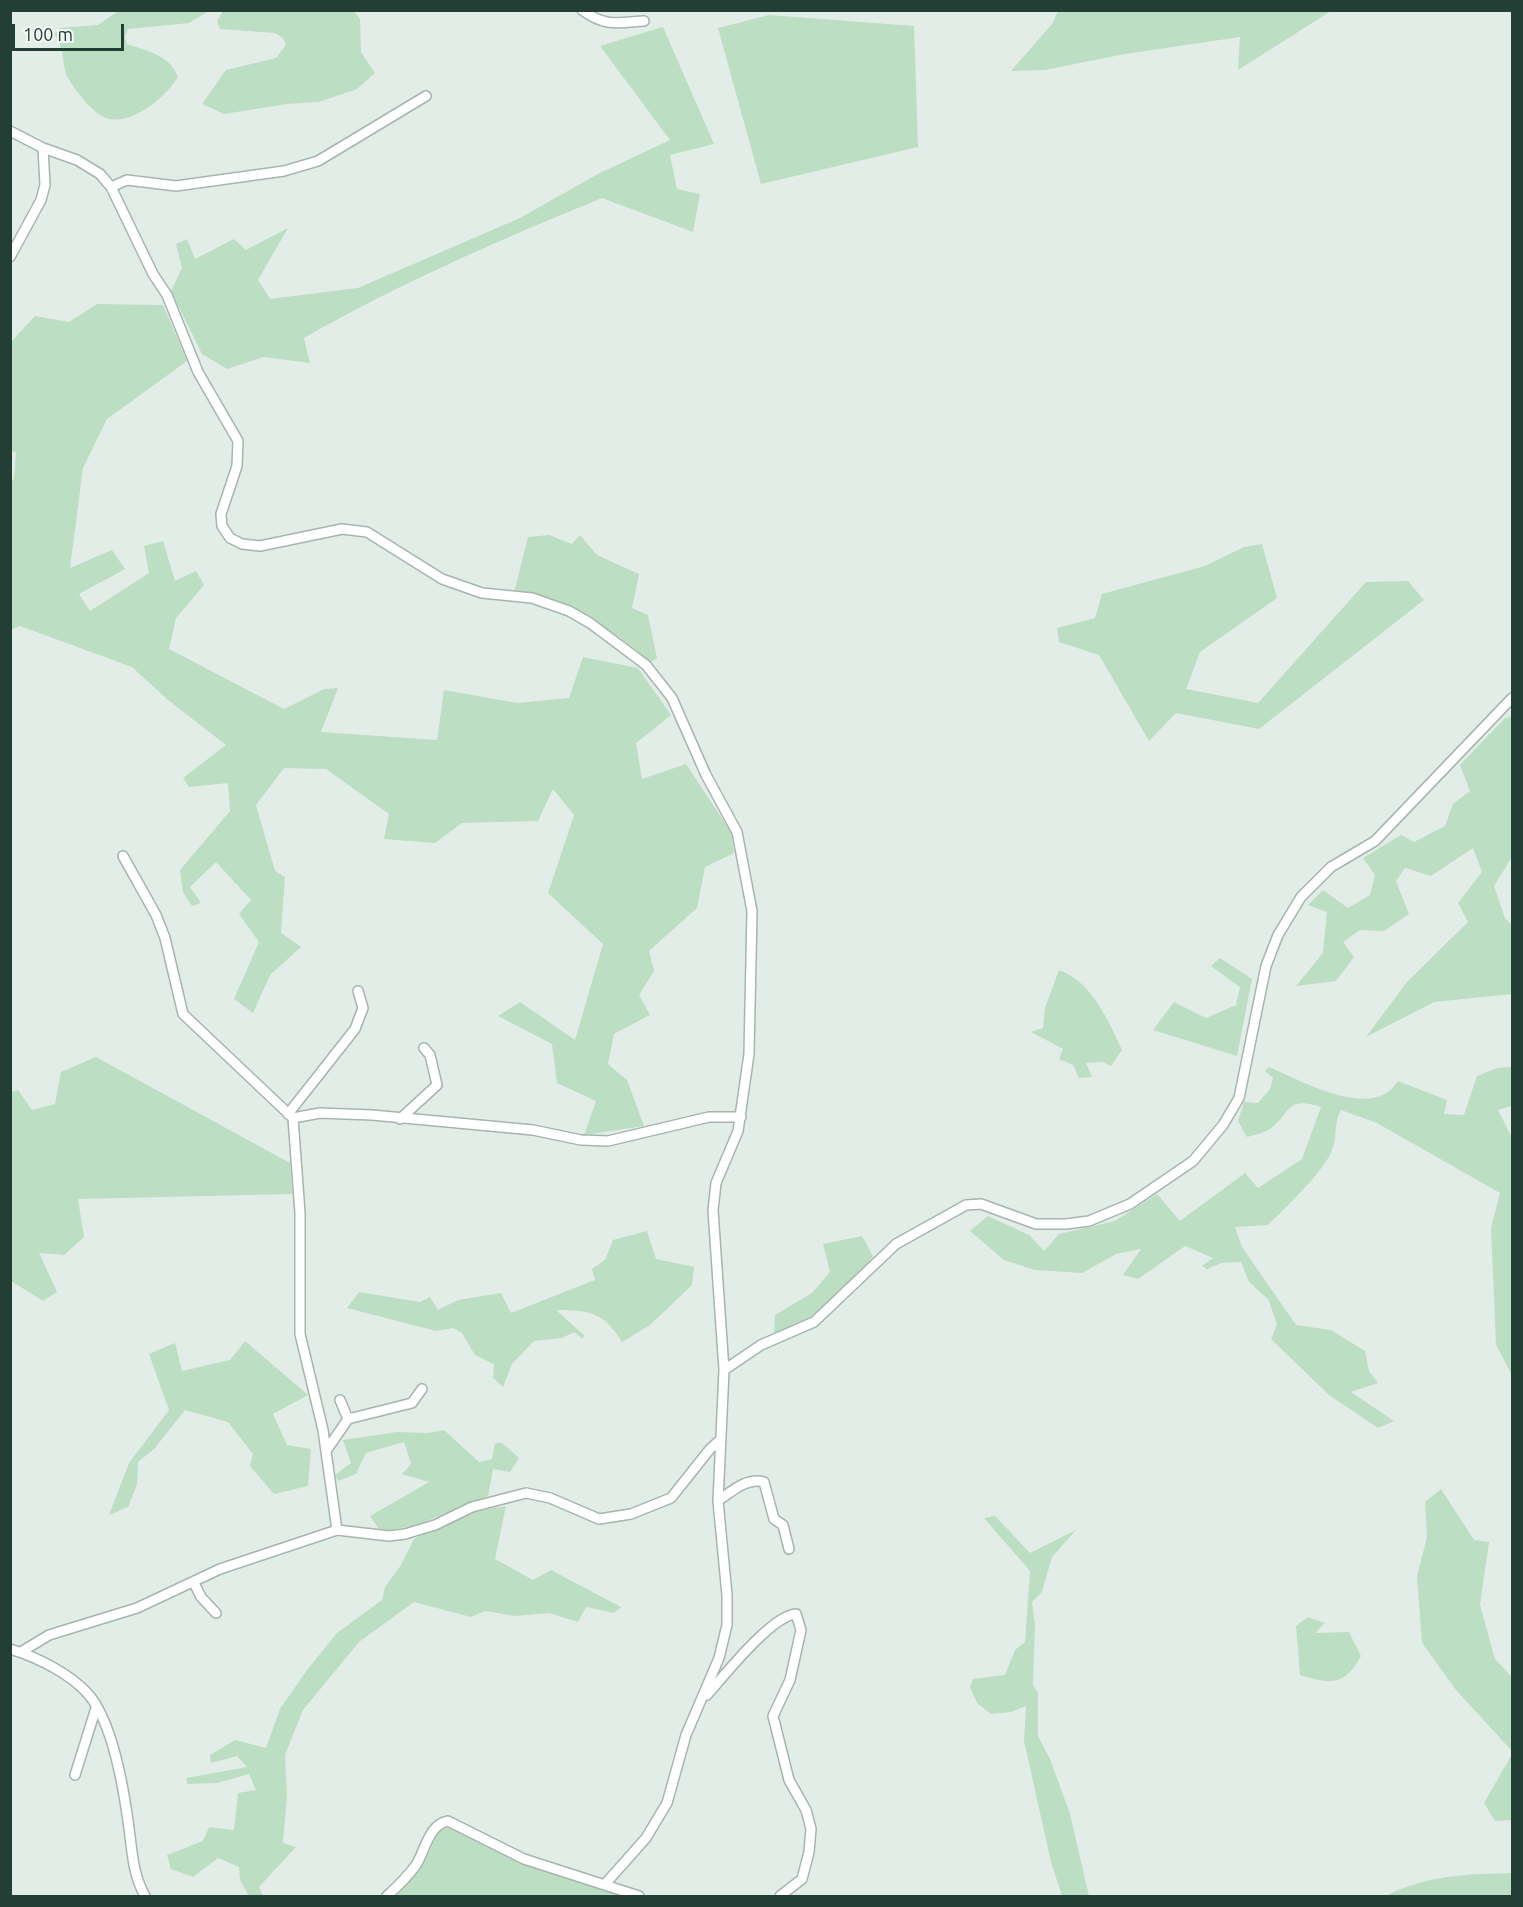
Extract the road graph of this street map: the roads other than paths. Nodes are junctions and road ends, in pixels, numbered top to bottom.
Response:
1 (582, 10) edge
2 (644, 21) dead end
3 (426, 96) dead end
4 (10, 131) edge
5 (43, 148) junction
6 (111, 187) junction
7 (10, 257) edge
8 (1512, 698) edge
9 (123, 856) dead end
10 (358, 991) dead end
11 (424, 1048) dead end
12 (290, 1116) junction
13 (741, 1117) junction
14 (400, 1119) junction
15 (724, 1370) junction
16 (422, 1389) dead end
17 (340, 1400) dead end
18 (348, 1419) junction
19 (720, 1440) junction
20 (326, 1451) junction
21 (718, 1501) junction
22 (337, 1530) junction
23 (789, 1549) dead end
24 (194, 1583) junction
25 (216, 1612) dead end
26 (10, 1649) edge
27 (21, 1652) junction
28 (701, 1702) junction
29 (96, 1708) junction
30 (75, 1775) dead end
31 (606, 1883) junction
32 (145, 1896) edge
33 (387, 1896) edge
34 (639, 1896) edge
35 (780, 1896) edge

1 - 2 street
3 - 6 street
4 - 5 street
5 - 6 street
5 - 7 street
6 - 13 street
8 - 15 street
9 - 12 street
10 - 12 street
11 - 14 street
12 - 14 street
12 - 20 street
13 - 14 street
13 - 15 street
15 - 19 street
16 - 18 street
17 - 18 street
18 - 20 street
19 - 21 street
19 - 22 street
20 - 22 street
21 - 23 street
21 - 28 street
22 - 24 street
24 - 25 street
24 - 27 street
26 - 27 street
27 - 29 street
28 - 31 street
28 - 35 street
29 - 30 street
29 - 32 street
31 - 33 street
31 - 34 street

